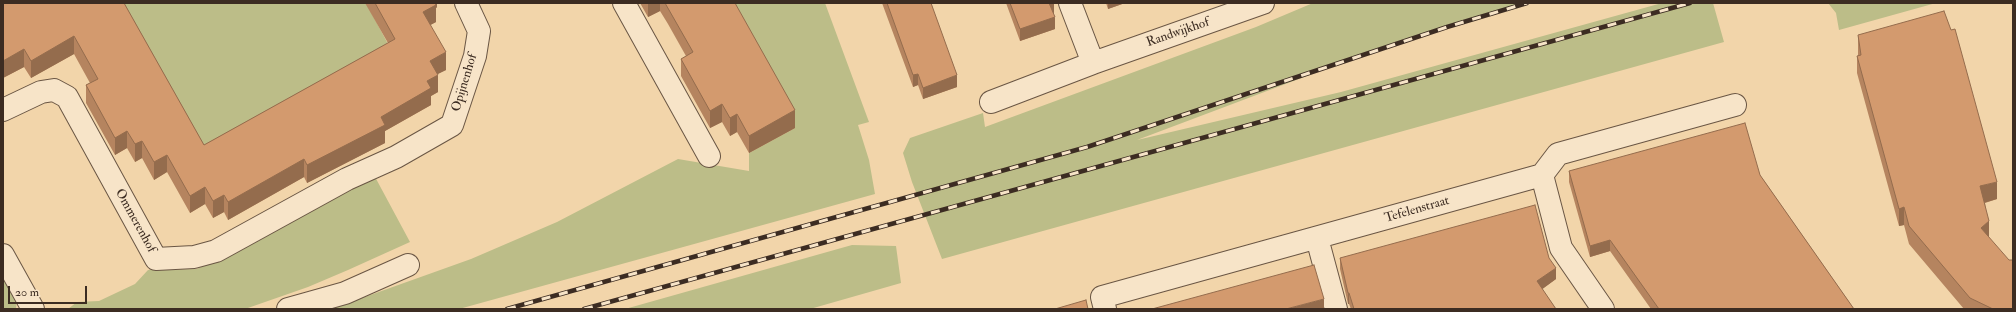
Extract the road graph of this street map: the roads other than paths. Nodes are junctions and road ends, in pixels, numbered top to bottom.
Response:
1 (466, 3) edge
2 (624, 3) edge
3 (1070, 3) edge
4 (1263, 3) edge
5 (1093, 63) junction
6 (990, 102) dead end
7 (1735, 106) dead end
8 (3, 110) edge
9 (709, 156) dead end
10 (396, 157) joint
11 (1542, 175) junction
12 (1317, 238) junction
13 (3, 255) edge
14 (408, 265) dead end
15 (33, 309) edge
16 (288, 309) edge
17 (1105, 309) edge
18 (1336, 309) edge
19 (1603, 309) edge

1 - 10 street, Opijnenhof
2 - 9 street
3 - 5 street
4 - 5 street, Randwijkhof
5 - 6 street, Randwijkhof
7 - 11 street
8 - 10 street, Ommerenhof
11 - 12 street, Tefelenstraat
11 - 19 street
12 - 17 street, Tefelenstraat
12 - 18 street
13 - 15 street
14 - 16 street

